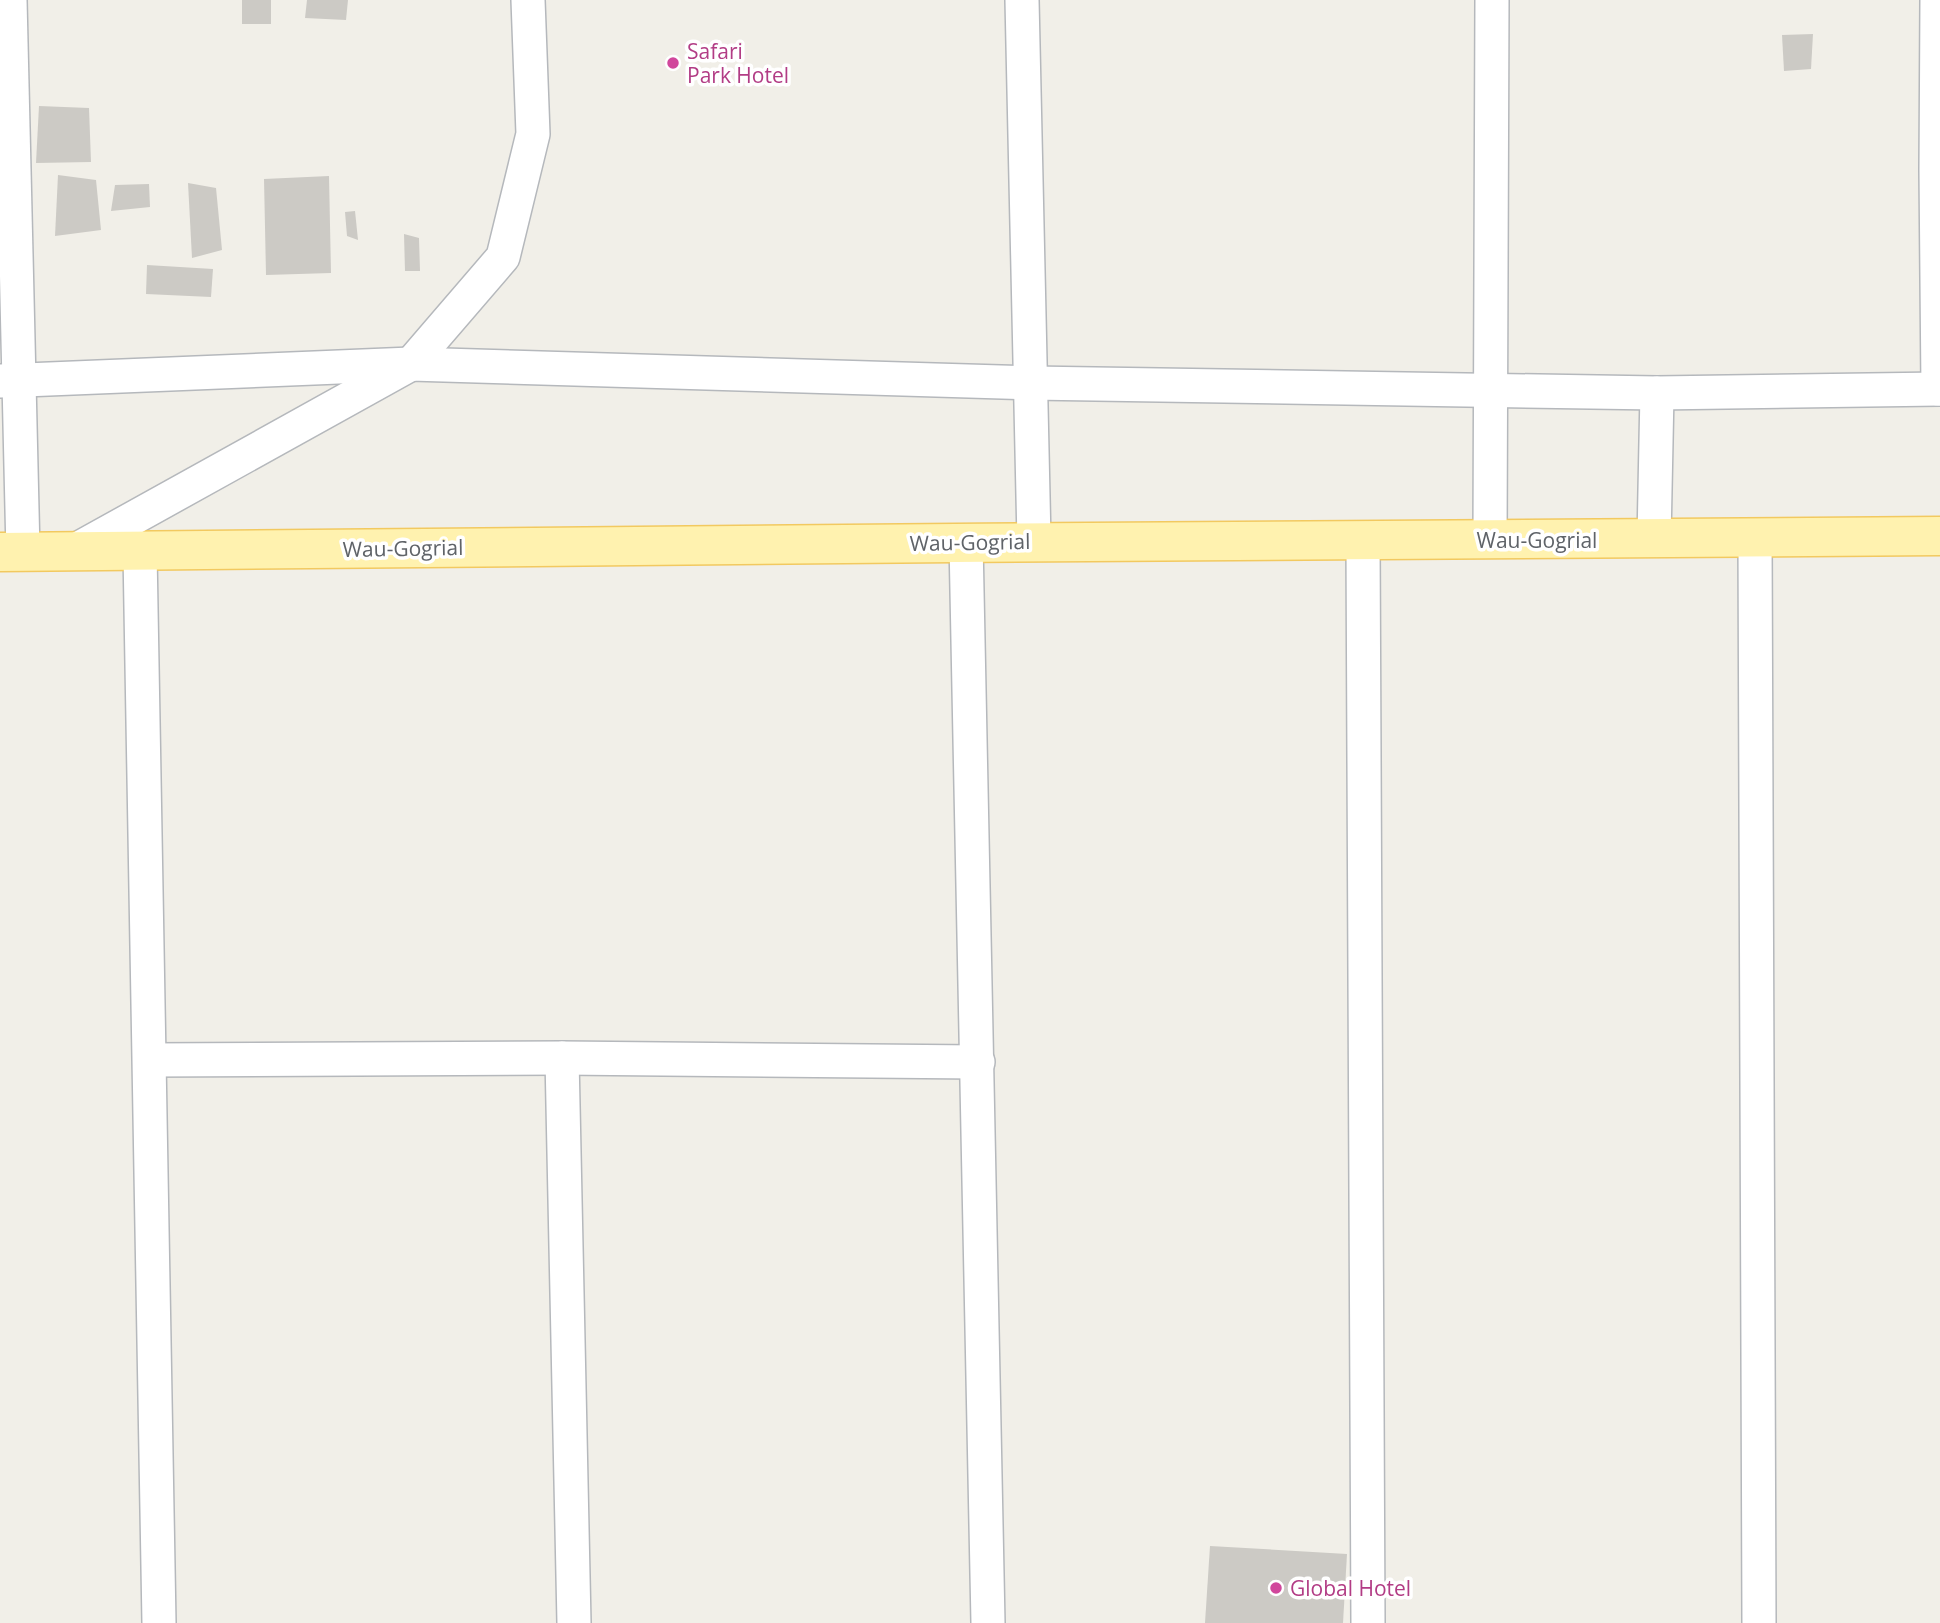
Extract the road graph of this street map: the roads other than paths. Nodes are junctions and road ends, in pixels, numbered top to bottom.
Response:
1 (10, 0) edge
2 (528, 0) edge
3 (1022, 0) edge
4 (1492, 0) edge
5 (1937, 0) edge
6 (411, 364) junction
7 (9, 381) edge
8 (1031, 383) junction
9 (1939, 389) edge
10 (1490, 391) junction
11 (1657, 393) junction
12 (1940, 536) edge
13 (1755, 537) junction
14 (1654, 539) junction
15 (1490, 540) junction
16 (1034, 541) junction
17 (1363, 541) junction
18 (966, 542) junction
19 (74, 551) junction
20 (11, 552) edge
21 (140, 552) junction
22 (562, 1058) junction
23 (150, 1060) junction
24 (978, 1062) junction
25 (159, 1623) edge
26 (574, 1623) edge
27 (988, 1623) edge
28 (1368, 1623) edge
29 (1759, 1623) edge

1 - 7 street
2 - 6 street
3 - 8 street
4 - 10 street
5 - 9 street
6 - 7 street
6 - 8 street
6 - 19 street
7 - 20 street
8 - 10 street
8 - 16 street
9 - 11 street
10 - 11 street
10 - 15 street
11 - 14 street
12 - 13 main road, Wau-Gogrial
13 - 14 main road, Wau-Gogrial
13 - 29 street
14 - 15 main road, Wau-Gogrial
15 - 17 main road, Wau-Gogrial
16 - 17 main road, Wau-Gogrial
16 - 18 main road, Wau-Gogrial
17 - 28 street
18 - 21 main road, Wau-Gogrial
18 - 24 street
19 - 20 main road, Wau-Gogrial
19 - 21 main road, Wau-Gogrial
21 - 23 street
22 - 23 street
22 - 24 street
22 - 26 street
23 - 25 street
24 - 27 street

